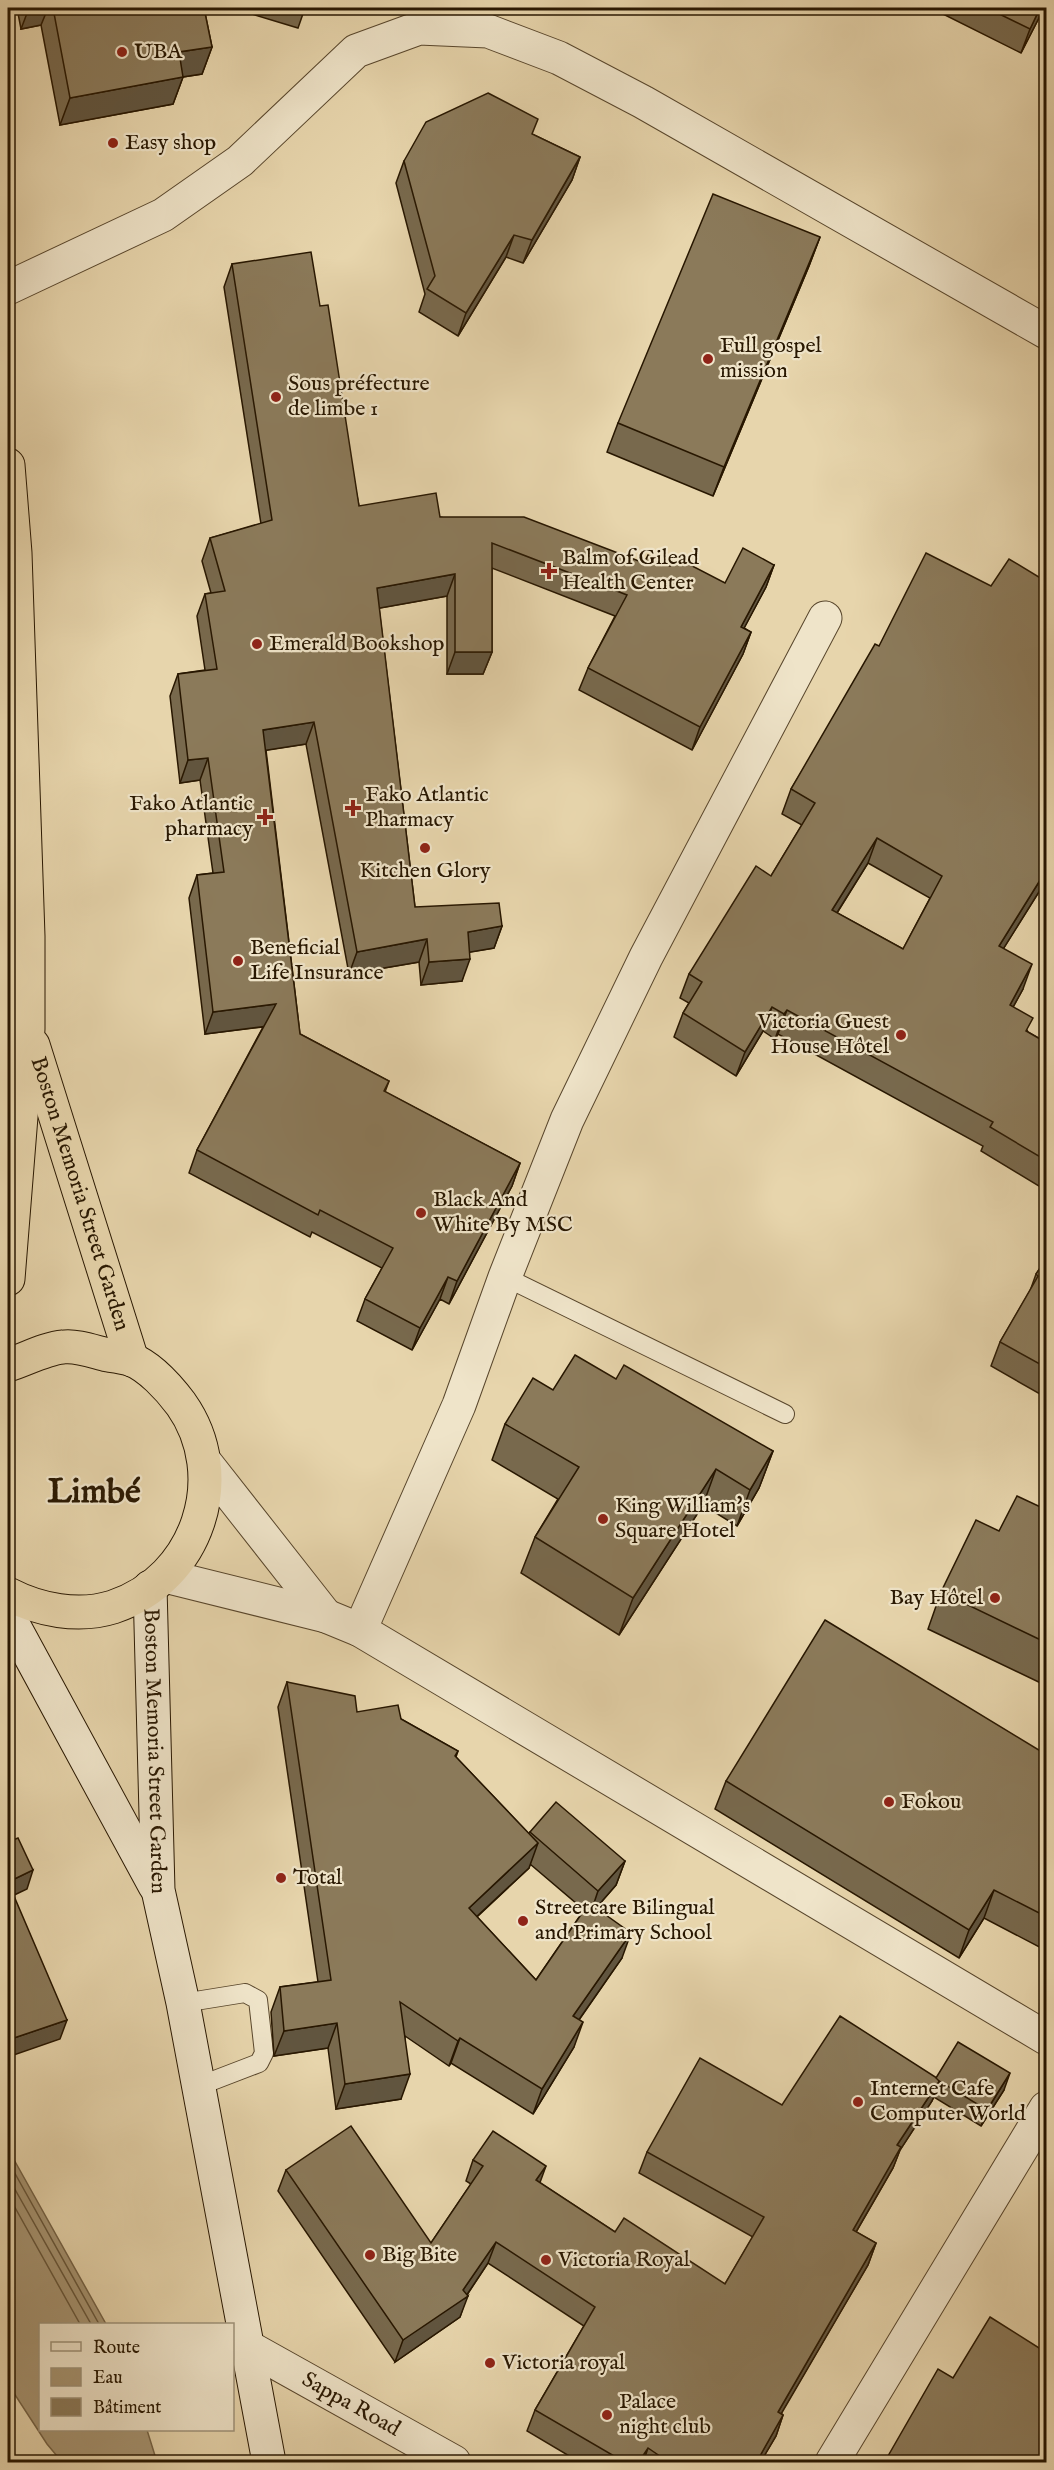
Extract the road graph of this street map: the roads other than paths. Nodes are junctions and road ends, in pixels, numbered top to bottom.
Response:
1 (8, 288) edge
2 (1047, 332) edge
3 (8, 465) edge
4 (11, 552) edge
5 (825, 618) dead end
6 (28, 1029) junction
7 (505, 1277) junction
8 (8, 1279) edge
9 (132, 1360) junction
10 (8, 1365) edge
11 (785, 1414) dead end
12 (205, 1462) junction
13 (158, 1582) junction
14 (8, 1594) edge
15 (8, 1615) edge
16 (326, 1616) junction
17 (360, 1630) junction
18 (158, 1890) junction
19 (183, 2003) junction
20 (1047, 2038) edge
21 (199, 2086) junction
22 (1047, 2108) edge
23 (248, 2347) junction
24 (269, 2463) edge
25 (454, 2463) edge
26 (832, 2463) edge

1 - 2 street
3 - 4 highway, Boston Memoria Street Garden
4 - 6 highway, Boston Memoria Street Garden
5 - 7 street
6 - 8 highway, Boston Memoria Street Garden
6 - 9 highway, Boston Memoria Street Garden
7 - 11 lane
7 - 17 street
9 - 10 highway
9 - 12 highway
12 - 13 highway
12 - 16 street
13 - 14 highway
13 - 16 street, Boston Memoria Street Garden
13 - 18 street, Boston Memoria Street Garden
15 - 18 street, Boston Memoria Street Garden
16 - 17 street, Boston Memoria Street Garden
17 - 20 street, Boston Memoria Street Garden
18 - 19 street
19 - 21 street
19 - 21 lane
21 - 23 street
22 - 26 street
23 - 24 street
23 - 25 street, Sappa Road

